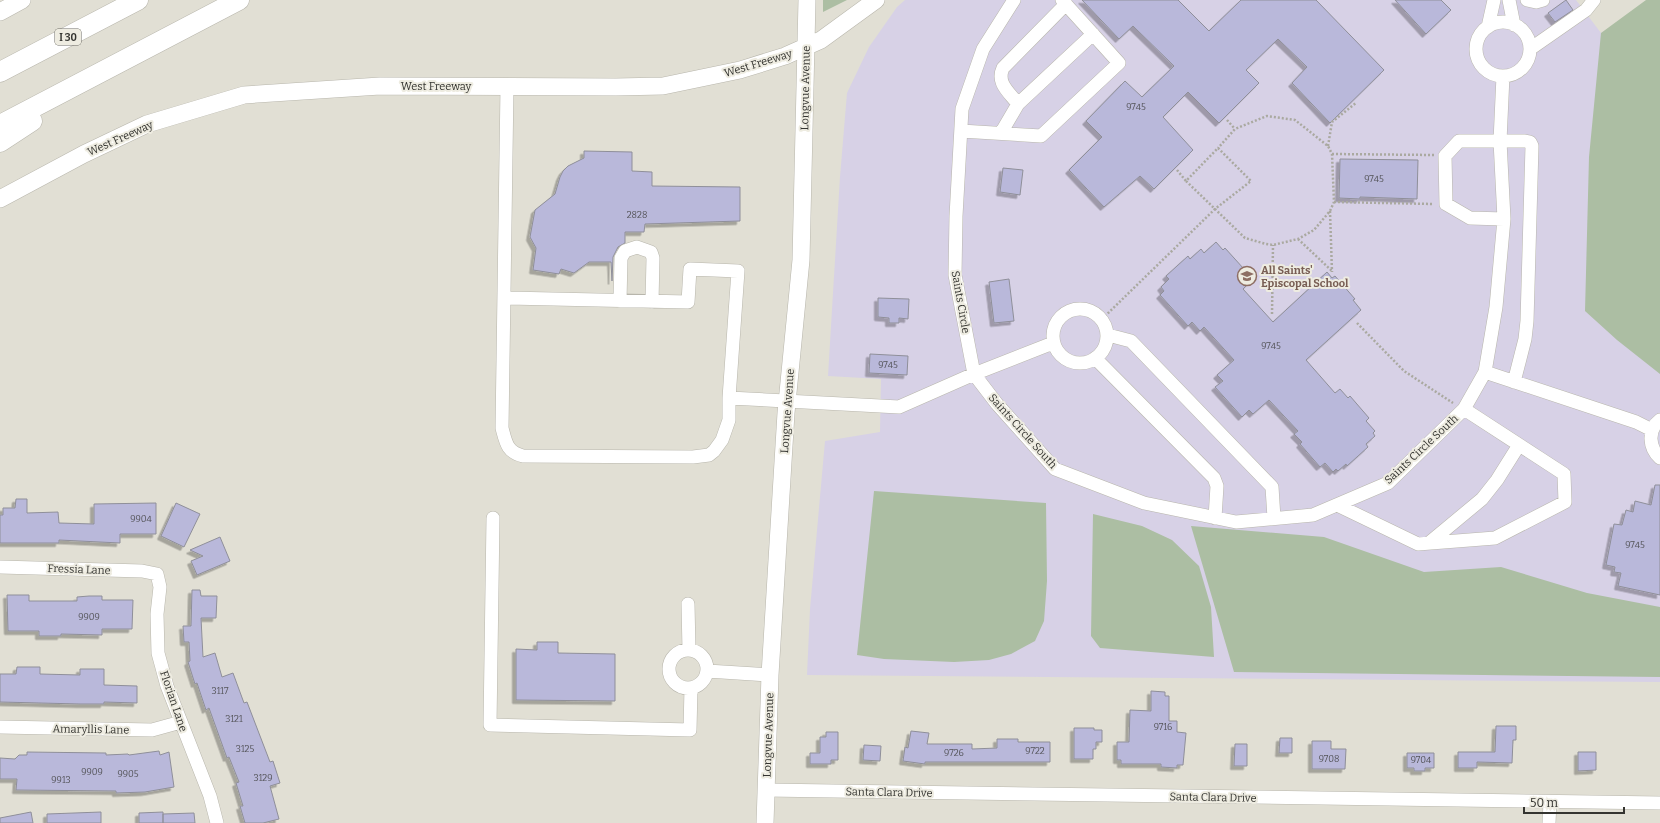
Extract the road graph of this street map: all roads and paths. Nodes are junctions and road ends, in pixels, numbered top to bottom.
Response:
1 (22, 0) edge
2 (239, 0) edge
3 (807, 0) edge
4 (876, 0) edge
5 (1014, 0) edge
6 (1494, 0) edge
7 (1509, 0) edge
8 (1528, 0) edge
9 (1543, 0) edge
10 (1594, 0) edge
11 (137, 1) edge
12 (1064, 2) edge
13 (0, 12) edge
14 (1514, 25) junction
15 (1488, 27) junction
16 (1093, 34) junction
17 (807, 47) junction
18 (1530, 49) junction
19 (0, 58) edge
20 (117, 65) junction
21 (0, 72) edge
22 (1503, 76) junction
23 (507, 87) junction
24 (1356, 103) dead end
25 (1018, 104) junction
26 (1227, 120) dead end
27 (0, 125) edge
28 (1235, 129) junction
29 (961, 132) junction
30 (1001, 133) junction
31 (1500, 141) junction
32 (0, 142) edge
33 (1328, 146) junction
34 (1218, 148) junction
35 (1332, 154) junction
36 (1444, 156) junction
37 (1176, 170) dead end
38 (1186, 181) junction
39 (0, 199) edge
40 (1334, 202) junction
41 (1446, 204) junction
42 (1215, 209) junction
43 (1330, 211) junction
44 (1504, 219) junction
45 (1298, 239) junction
46 (1273, 245) junction
47 (504, 298) junction
48 (620, 301) junction
49 (652, 302) junction
50 (1272, 314) dead end
51 (1102, 319) junction
52 (1357, 323) dead end
53 (1108, 335) junction
54 (1053, 343) junction
55 (1095, 358) junction
56 (1485, 372) junction
57 (974, 374) junction
58 (1514, 382) junction
59 (729, 398) junction
60 (787, 401) junction
61 (1464, 409) junction
62 (1656, 425) edge
63 (1519, 445) junction
64 (1660, 458) edge
65 (1337, 505) junction
66 (493, 518) dead end
67 (1215, 518) junction
68 (1274, 518) junction
69 (1429, 543) junction
70 (0, 567) edge
71 (157, 574) joint
72 (688, 604) dead end
73 (689, 650) junction
74 (707, 671) junction
75 (770, 675) junction
76 (690, 688) junction
77 (181, 722) junction
78 (0, 728) edge
79 (766, 790) junction
80 (1550, 802) junction
81 (1660, 803) edge
82 (217, 823) edge
83 (765, 823) edge
84 (1549, 823) edge

1 - 13 main road
2 - 20 highway
3 - 17 main road, Longvue Avenue
4 - 17 main road, West Freeway
5 - 29 street, Saints Circle
6 - 15 street
7 - 14 street
8 - 9 street
10 - 18 street
11 - 19 highway
11 - 21 highway, I 30
12 - 16 street
12 - 25 street
14 - 15 street
14 - 18 street
15 - 22 street
16 - 25 street
16 - 30 street
17 - 23 main road, West Freeway
17 - 60 main road, Longvue Avenue
18 - 22 street
20 - 27 highway
20 - 32 highway
22 - 31 street, Saints Circle South
23 - 39 main road, West Freeway
23 - 47 street
24 - 33 path
25 - 30 street
26 - 28 path
28 - 33 path
28 - 34 path
29 - 30 street
29 - 57 street, Saints Circle
31 - 36 street
31 - 44 street, Saints Circle South
31 - 58 street
33 - 35 path
34 - 38 path
34 - 42 path
35 - 36 path
35 - 40 path
36 - 41 street
37 - 38 path
38 - 42 path
40 - 41 path
40 - 43 path
41 - 44 street
42 - 46 path
42 - 51 path
43 - 45 path
43 - 45 path
44 - 56 street, Saints Circle South
45 - 46 path
46 - 50 path
47 - 48 street
47 - 59 street
48 - 49 street
48 - 49 street
49 - 59 street
51 - 53 street
51 - 54 street
52 - 61 path
53 - 55 street
53 - 68 street
54 - 55 street
54 - 57 street
55 - 67 street
56 - 58 street
56 - 61 street, Saints Circle South
57 - 60 street
57 - 67 street, Saints Circle South
58 - 62 street
59 - 60 street
60 - 75 main road, Longvue Avenue
61 - 63 street
61 - 65 street, Saints Circle South
62 - 64 street
63 - 69 street
63 - 69 street
65 - 68 street, Saints Circle South
65 - 69 street
66 - 76 street
67 - 68 street, Saints Circle South
70 - 71 street, Fressia Lane
71 - 77 street, Florian Lane
72 - 73 street
73 - 74 street
73 - 76 street
74 - 75 street
74 - 76 street
75 - 79 main road, Longvue Avenue
77 - 78 street, Amaryllis Lane
77 - 82 street, Florian Lane
79 - 80 street, Santa Clara Drive
79 - 83 main road, Longvue Avenue
80 - 81 street, Santa Clara Drive
80 - 84 street

